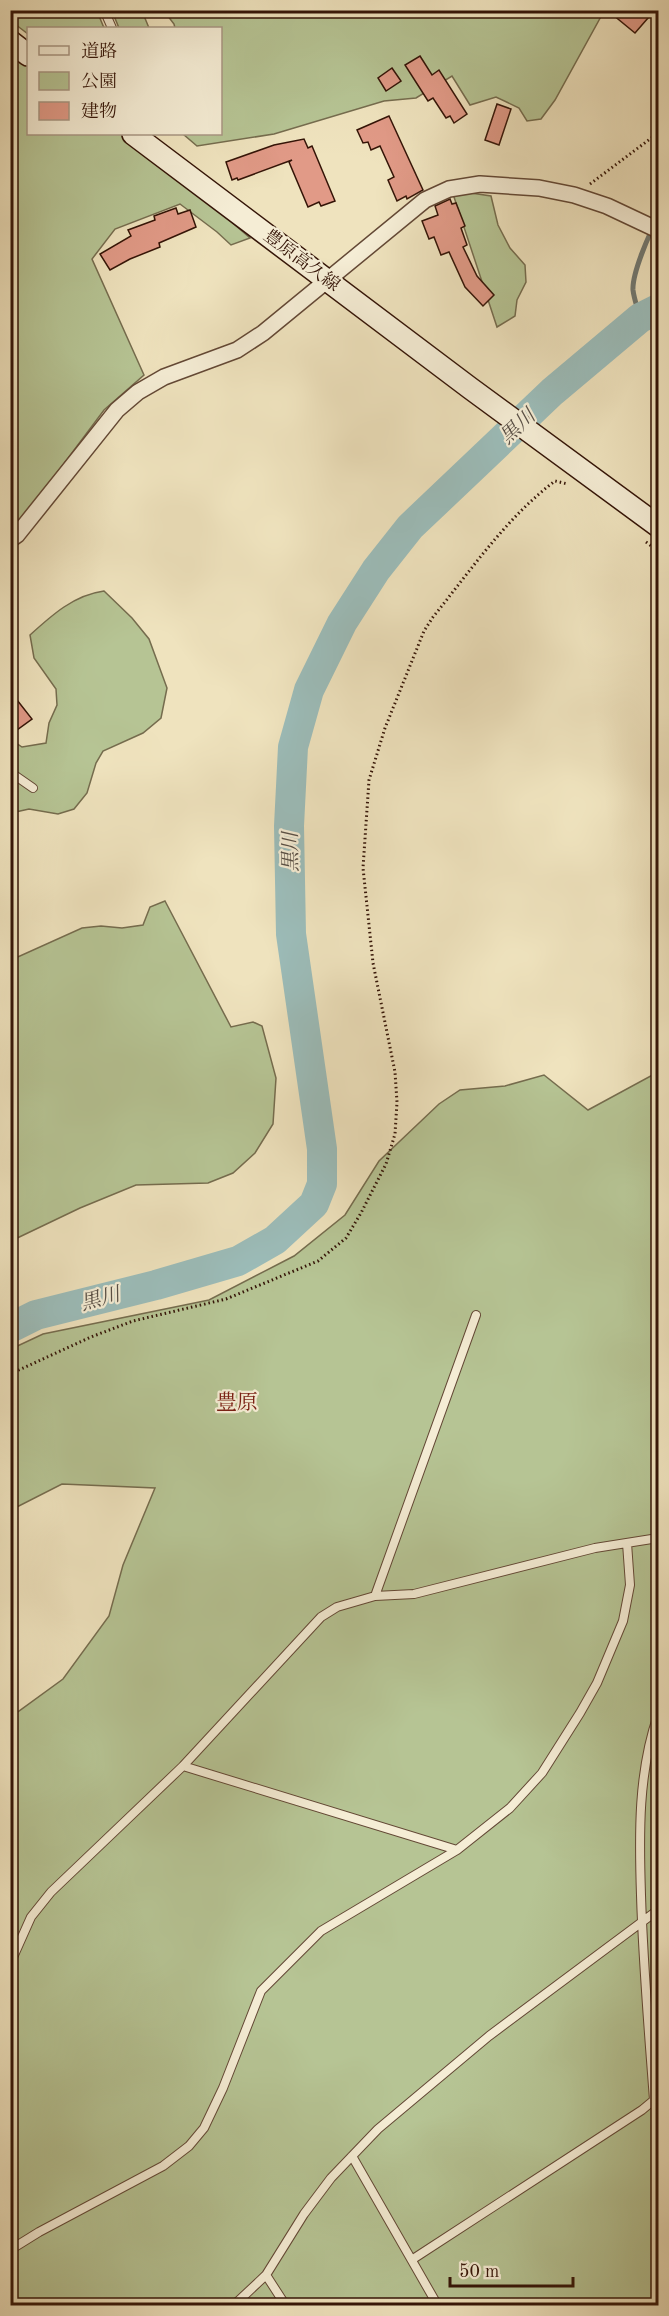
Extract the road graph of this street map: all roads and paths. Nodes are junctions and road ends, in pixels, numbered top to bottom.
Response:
1 (104, 10) edge
2 (112, 27) edge
3 (10, 41) edge
4 (27, 54) edge
5 (658, 133) edge
6 (135, 135) edge
7 (574, 195) junction
8 (658, 230) edge
9 (329, 280) junction
10 (576, 490) dead end
11 (658, 526) edge
12 (640, 538) dead end
13 (10, 540) edge
14 (658, 551) edge
15 (10, 772) edge
16 (33, 788) dead end
17 (476, 1315) dead end
18 (10, 1374) edge
19 (658, 1538) edge
20 (627, 1543) junction
21 (375, 1596) junction
22 (658, 1715) edge
23 (183, 1766) junction
24 (457, 1850) junction
25 (658, 1910) edge
26 (642, 1922) junction
27 (10, 1964) edge
28 (352, 2156) junction
29 (10, 2250) edge
30 (413, 2259) junction
31 (266, 2275) junction
32 (233, 2306) edge
33 (286, 2306) edge
34 (438, 2306) edge

1 - 2 lane
3 - 4 main road
5 - 7 path
6 - 9 main road, 豊原高久線
7 - 8 street
7 - 9 street
9 - 11 main road, 豊原高久線
9 - 13 street
10 - 18 path
12 - 14 path
15 - 16 lane
17 - 21 lane
19 - 20 lane
20 - 21 lane
20 - 24 lane
21 - 23 lane
22 - 26 lane
23 - 24 lane
23 - 27 lane
24 - 29 lane
25 - 26 lane
26 - 28 lane
26 - 30 lane
28 - 30 lane
28 - 31 lane
30 - 34 lane
31 - 32 lane
31 - 33 lane

